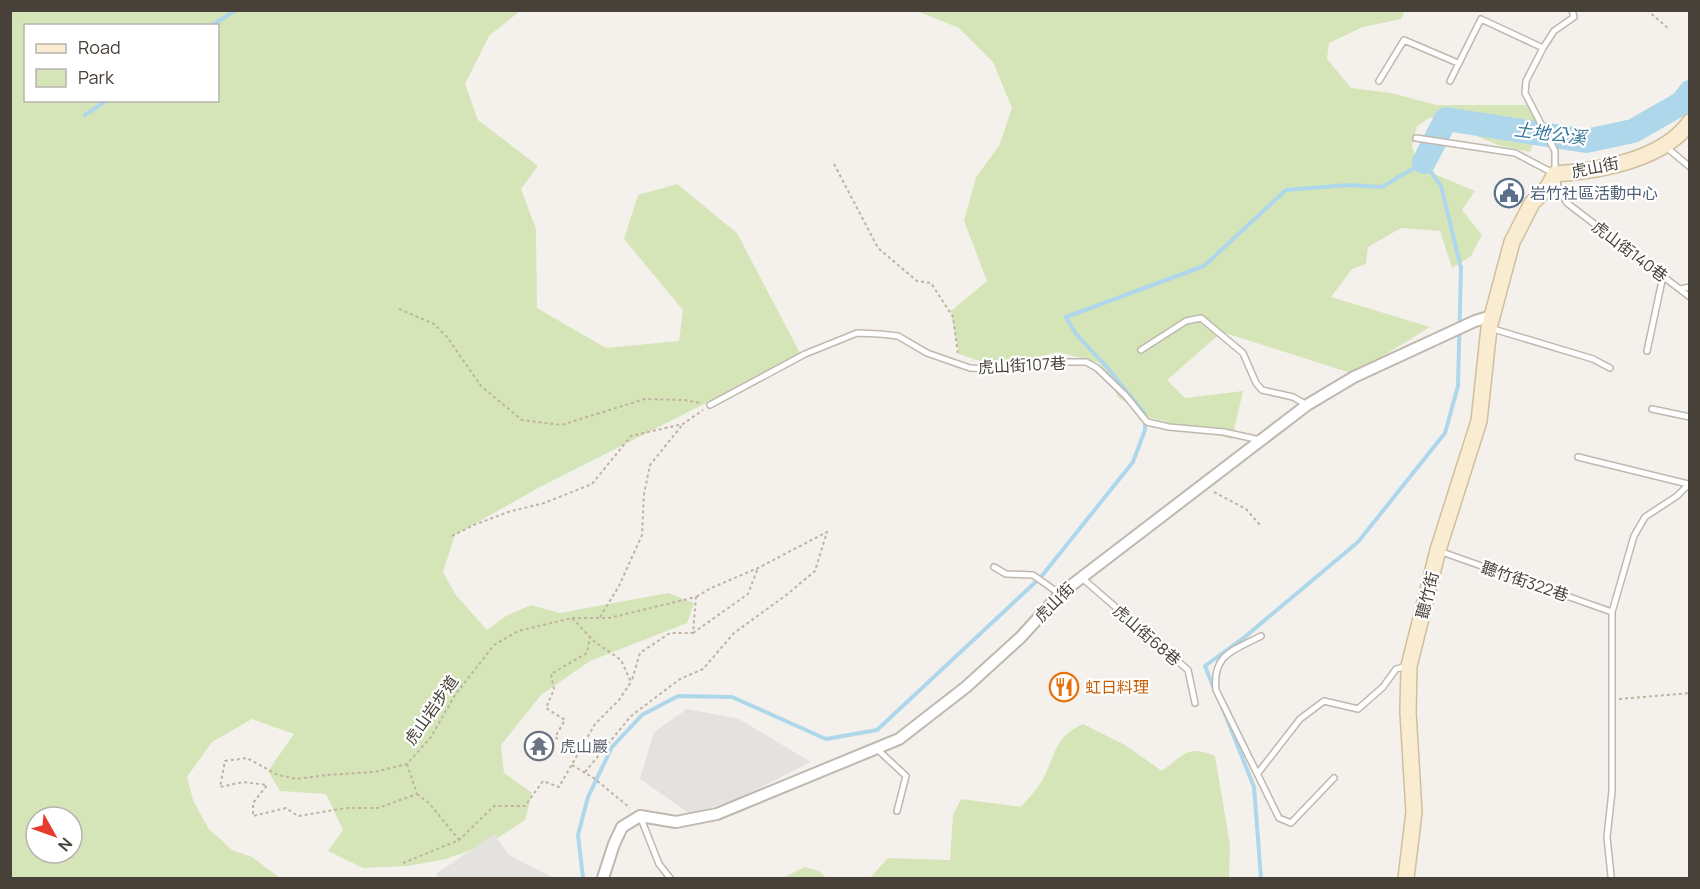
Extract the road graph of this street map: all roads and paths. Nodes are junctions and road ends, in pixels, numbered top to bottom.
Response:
1 (1572, 10) edge
2 (1647, 10) edge
3 (1669, 29) dead end
4 (1543, 48) junction
5 (1458, 63) junction
6 (1379, 81) dead end
7 (1449, 81) dead end
8 (1687, 129) edge
9 (1416, 138) dead end
10 (1665, 146) junction
11 (834, 164) dead end
12 (1689, 167) edge
13 (1555, 174) junction
14 (1663, 276) junction
15 (1689, 287) edge
16 (1680, 289) junction
17 (1689, 297) edge
18 (399, 309) dead end
19 (1485, 322) junction
20 (1141, 350) dead end
21 (1647, 351) dead end
22 (960, 363) junction
23 (1610, 368) dead end
24 (710, 405) junction
25 (1307, 405) junction
26 (1652, 409) dead end
27 (1689, 417) edge
28 (683, 424) junction
29 (1260, 440) junction
30 (1578, 458) dead end
31 (1689, 484) edge
32 (1201, 485) junction
33 (1260, 525) dead end
34 (452, 536) dead end
35 (1438, 550) junction
36 (994, 567) dead end
37 (758, 568) junction
38 (1081, 577) junction
39 (1060, 594) junction
40 (696, 597) junction
41 (1612, 612) junction
42 (572, 618) junction
43 (600, 618) junction
44 (693, 633) junction
45 (590, 636) junction
46 (1261, 636) dead end
47 (1409, 666) junction
48 (631, 682) junction
49 (1689, 693) edge
50 (1611, 699) junction
51 (1195, 703) dead end
52 (877, 749) junction
53 (579, 753) junction
54 (407, 764) junction
55 (572, 765) junction
56 (585, 772) junction
57 (1258, 773) junction
58 (1334, 778) dead end
59 (417, 794) junction
60 (897, 811) dead end
61 (640, 816) junction
62 (459, 840) junction
63 (404, 863) dead end
64 (1611, 876) dead end
65 (603, 879) edge
66 (670, 879) edge
67 (1406, 879) edge

1 - 4 lane
2 - 3 path
4 - 5 lane
4 - 13 lane
5 - 6 lane
5 - 7 lane
8 - 10 street, 虎山街
9 - 13 lane
10 - 12 lane
10 - 13 street, 虎山街
11 - 22 path
13 - 14 lane, 虎山街140巷
13 - 19 street, 虎山街
14 - 16 lane, 虎山街140巷
14 - 21 lane
15 - 16 lane
16 - 17 lane, 虎山街140巷
18 - 24 path
19 - 23 lane
19 - 25 street, 虎山街
19 - 35 street, 聽竹街
20 - 25 lane
22 - 24 lane, 虎山街107巷
22 - 29 lane, 虎山街107巷
24 - 28 path
25 - 29 street, 虎山街
26 - 27 lane
28 - 34 path
28 - 43 path
29 - 32 street, 虎山街
30 - 31 lane
31 - 41 lane
32 - 33 path
32 - 38 street, 虎山街
35 - 41 lane, 聽竹街322巷
35 - 47 street, 聽竹街
36 - 39 lane
37 - 40 path, 虎山岩步道
37 - 44 path
37 - 56 path, 虎山岩步道
38 - 39 street, 虎山街
38 - 51 lane, 虎山街68巷
39 - 52 street, 虎山街
40 - 43 path, 虎山岩步道
40 - 44 path
41 - 50 lane
42 - 43 path, 虎山岩步道
42 - 45 path
42 - 54 path, 虎山岩步道
44 - 48 path
45 - 48 path
45 - 53 path
46 - 57 lane
47 - 57 lane
47 - 67 street, 聽竹街
48 - 53 path
49 - 50 path
50 - 64 lane
52 - 60 lane
52 - 61 street, 虎山街
53 - 55 path
54 - 59 path
54 - 59 path, 虎山岩步道
55 - 56 path
55 - 62 path
56 - 61 path
57 - 58 lane
59 - 62 path
61 - 65 street
61 - 66 lane
62 - 63 path

